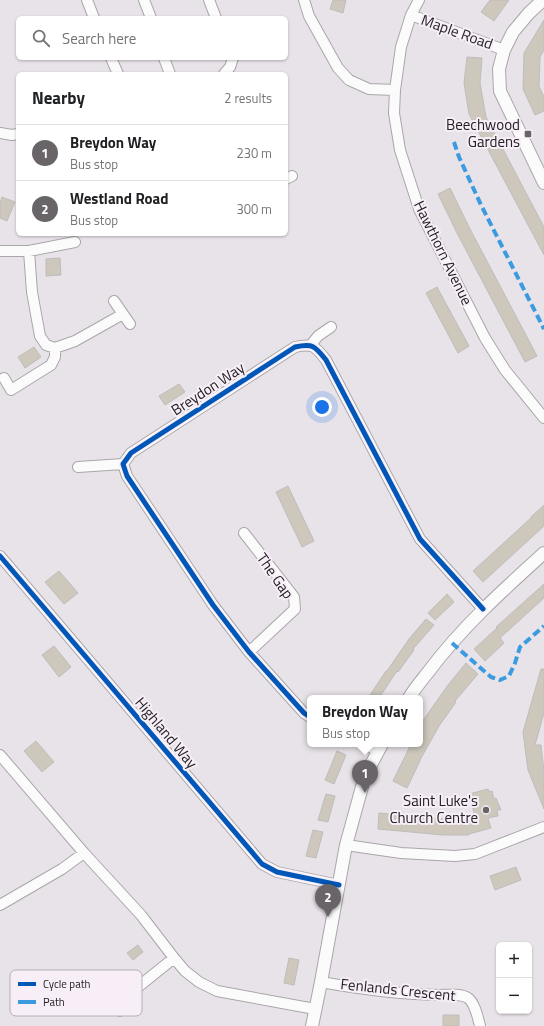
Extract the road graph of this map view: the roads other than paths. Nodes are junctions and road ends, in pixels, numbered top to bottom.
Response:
1 (87, 0) edge
2 (144, 0) edge
3 (209, 0) edge
4 (304, 0) edge
5 (419, 0) edge
6 (542, 0) edge
7 (411, 15) junction
8 (93, 16) edge
9 (150, 16) edge
10 (215, 16) edge
11 (504, 50) junction
12 (112, 60) edge
13 (165, 60) edge
14 (232, 60) edge
15 (117, 72) edge
16 (169, 72) edge
17 (226, 72) edge
18 (395, 90) junction
19 (0, 133) edge
20 (16, 134) edge
21 (544, 183) edge
22 (75, 242) dead end
23 (29, 250) junction
24 (0, 251) edge
25 (114, 301) dead end
26 (123, 314) junction
27 (130, 324) dead end
28 (331, 327) dead end
29 (310, 346) junction
30 (55, 348) junction
31 (4, 378) dead end
32 (544, 418) edge
33 (123, 464) junction
34 (78, 467) dead end
35 (244, 533) dead end
36 (544, 553) edge
37 (0, 556) edge
38 (483, 609) junction
39 (249, 652) junction
40 (411, 695) edge
41 (307, 715) edge
42 (380, 747) edge
43 (0, 755) edge
44 (544, 827) edge
45 (346, 845) junction
46 (84, 853) junction
47 (339, 885) junction
48 (0, 905) edge
49 (174, 958) junction
50 (321, 982) junction
51 (142, 984) edge
52 (315, 1009) junction
53 (312, 1026) edge
54 (480, 1026) edge

1 - 8 street
2 - 9 street
3 - 10 street
4 - 18 street
5 - 7 street, Hawthorn Avenue
6 - 11 street
7 - 11 street, Maple Road
7 - 18 street, Hawthorn Avenue
11 - 21 street
12 - 15 street
13 - 16 street
14 - 17 street
18 - 32 street, Hawthorn Avenue
19 - 20 street
22 - 23 street
23 - 24 street
23 - 30 street
25 - 26 street
26 - 27 street
26 - 30 street
28 - 29 street
29 - 33 street, Breydon Way
29 - 38 street
30 - 31 street
33 - 34 street
33 - 39 street
35 - 39 street, The Gap
36 - 38 street
37 - 47 street, Highland Way
38 - 40 street
39 - 41 street
42 - 45 street
43 - 46 street
44 - 45 street
45 - 47 street
46 - 48 street
46 - 49 street
47 - 50 street
49 - 51 street
49 - 52 street
50 - 52 street
50 - 54 street, Fenlands Crescent
52 - 53 street

